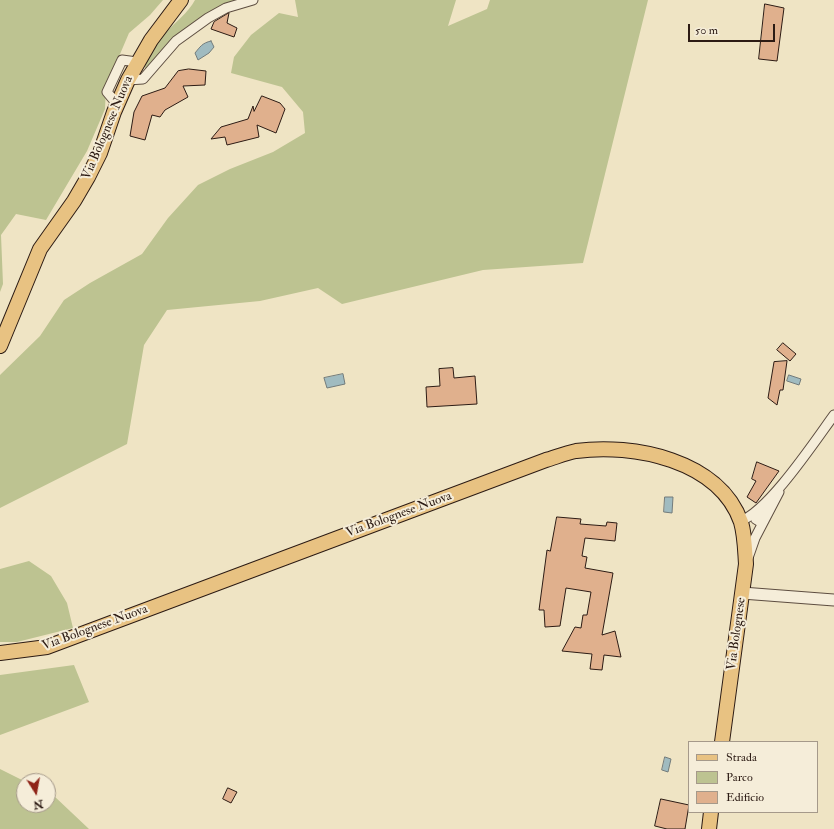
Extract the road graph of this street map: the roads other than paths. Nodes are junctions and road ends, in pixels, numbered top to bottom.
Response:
1 (181, 0) edge
2 (253, 0) edge
3 (138, 62) junction
4 (128, 80) junction
5 (118, 104) junction
6 (0, 346) edge
7 (834, 415) edge
8 (785, 480) junction
9 (745, 520) junction
10 (760, 529) junction
11 (746, 564) junction
12 (742, 593) junction
13 (834, 600) edge
14 (0, 653) edge
15 (722, 741) edge
16 (711, 813) edge
17 (709, 829) edge

1 - 3 main road, Via Bolognese Nuova
2 - 4 street
3 - 4 main road, Via Bolognese Nuova
3 - 5 street
4 - 5 main road, Via Bolognese Nuova
5 - 6 main road, Via Bolognese Nuova
7 - 8 street, Via Bolognese
8 - 9 street, Via Bolognese
8 - 10 street, Via Bolognese
9 - 10 street
9 - 11 main road, Via Bolognese Nuova
9 - 14 main road, Via Bolognese Nuova
10 - 11 street, Via Bolognese
11 - 12 main road, Via Bolognese
12 - 13 street
12 - 15 main road, Via Bolognese
16 - 17 main road

